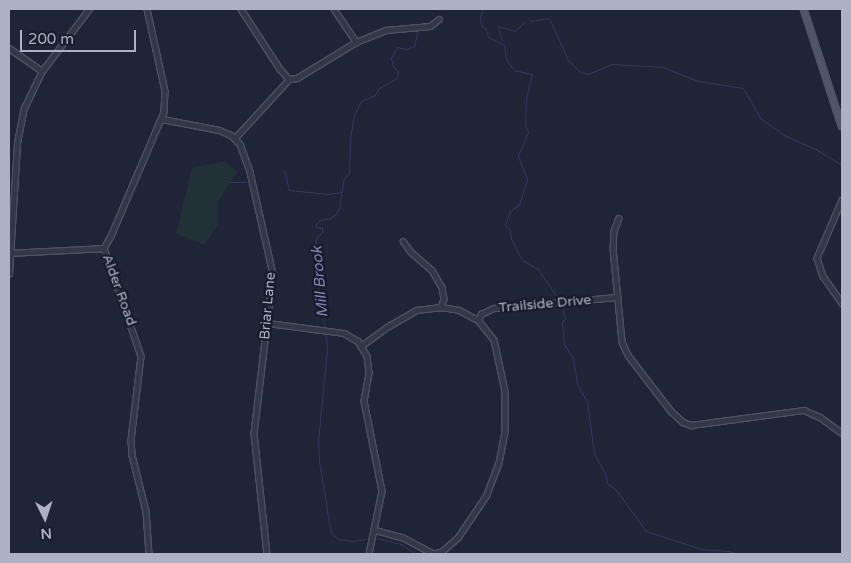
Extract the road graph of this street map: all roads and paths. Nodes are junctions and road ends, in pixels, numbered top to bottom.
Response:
1 (89, 9) edge
2 (147, 9) edge
3 (241, 9) edge
4 (334, 9) edge
5 (804, 9) edge
6 (439, 19) dead end
7 (356, 42) junction
8 (9, 48) edge
9 (42, 71) junction
10 (289, 79) junction
11 (162, 119) junction
12 (842, 126) edge
13 (235, 138) junction
14 (842, 200) edge
15 (619, 218) dead end
16 (404, 241) dead end
17 (104, 248) junction
18 (10, 253) edge
19 (9, 274) edge
20 (617, 297) junction
21 (842, 303) edge
22 (441, 307) junction
23 (478, 320) junction
24 (268, 323) junction
25 (362, 346) junction
26 (842, 433) edge
27 (374, 530) junction
28 (149, 554) edge
29 (267, 554) edge
30 (369, 554) edge

1 - 9 street
2 - 11 street, Alder Road
3 - 10 street
4 - 7 street
5 - 12 main road
6 - 7 street
7 - 10 street
8 - 9 street
9 - 18 street
10 - 13 street
11 - 13 street
11 - 17 street, Alder Road
13 - 24 street, Briar Lane
14 - 21 street
15 - 20 street
16 - 22 street
17 - 18 street
17 - 28 street, Alder Road
18 - 19 street
20 - 23 street, Trailside Drive
20 - 26 street
22 - 23 street
22 - 25 street
23 - 27 street
24 - 25 street
24 - 29 street, Briar Lane
25 - 27 street
27 - 30 street

